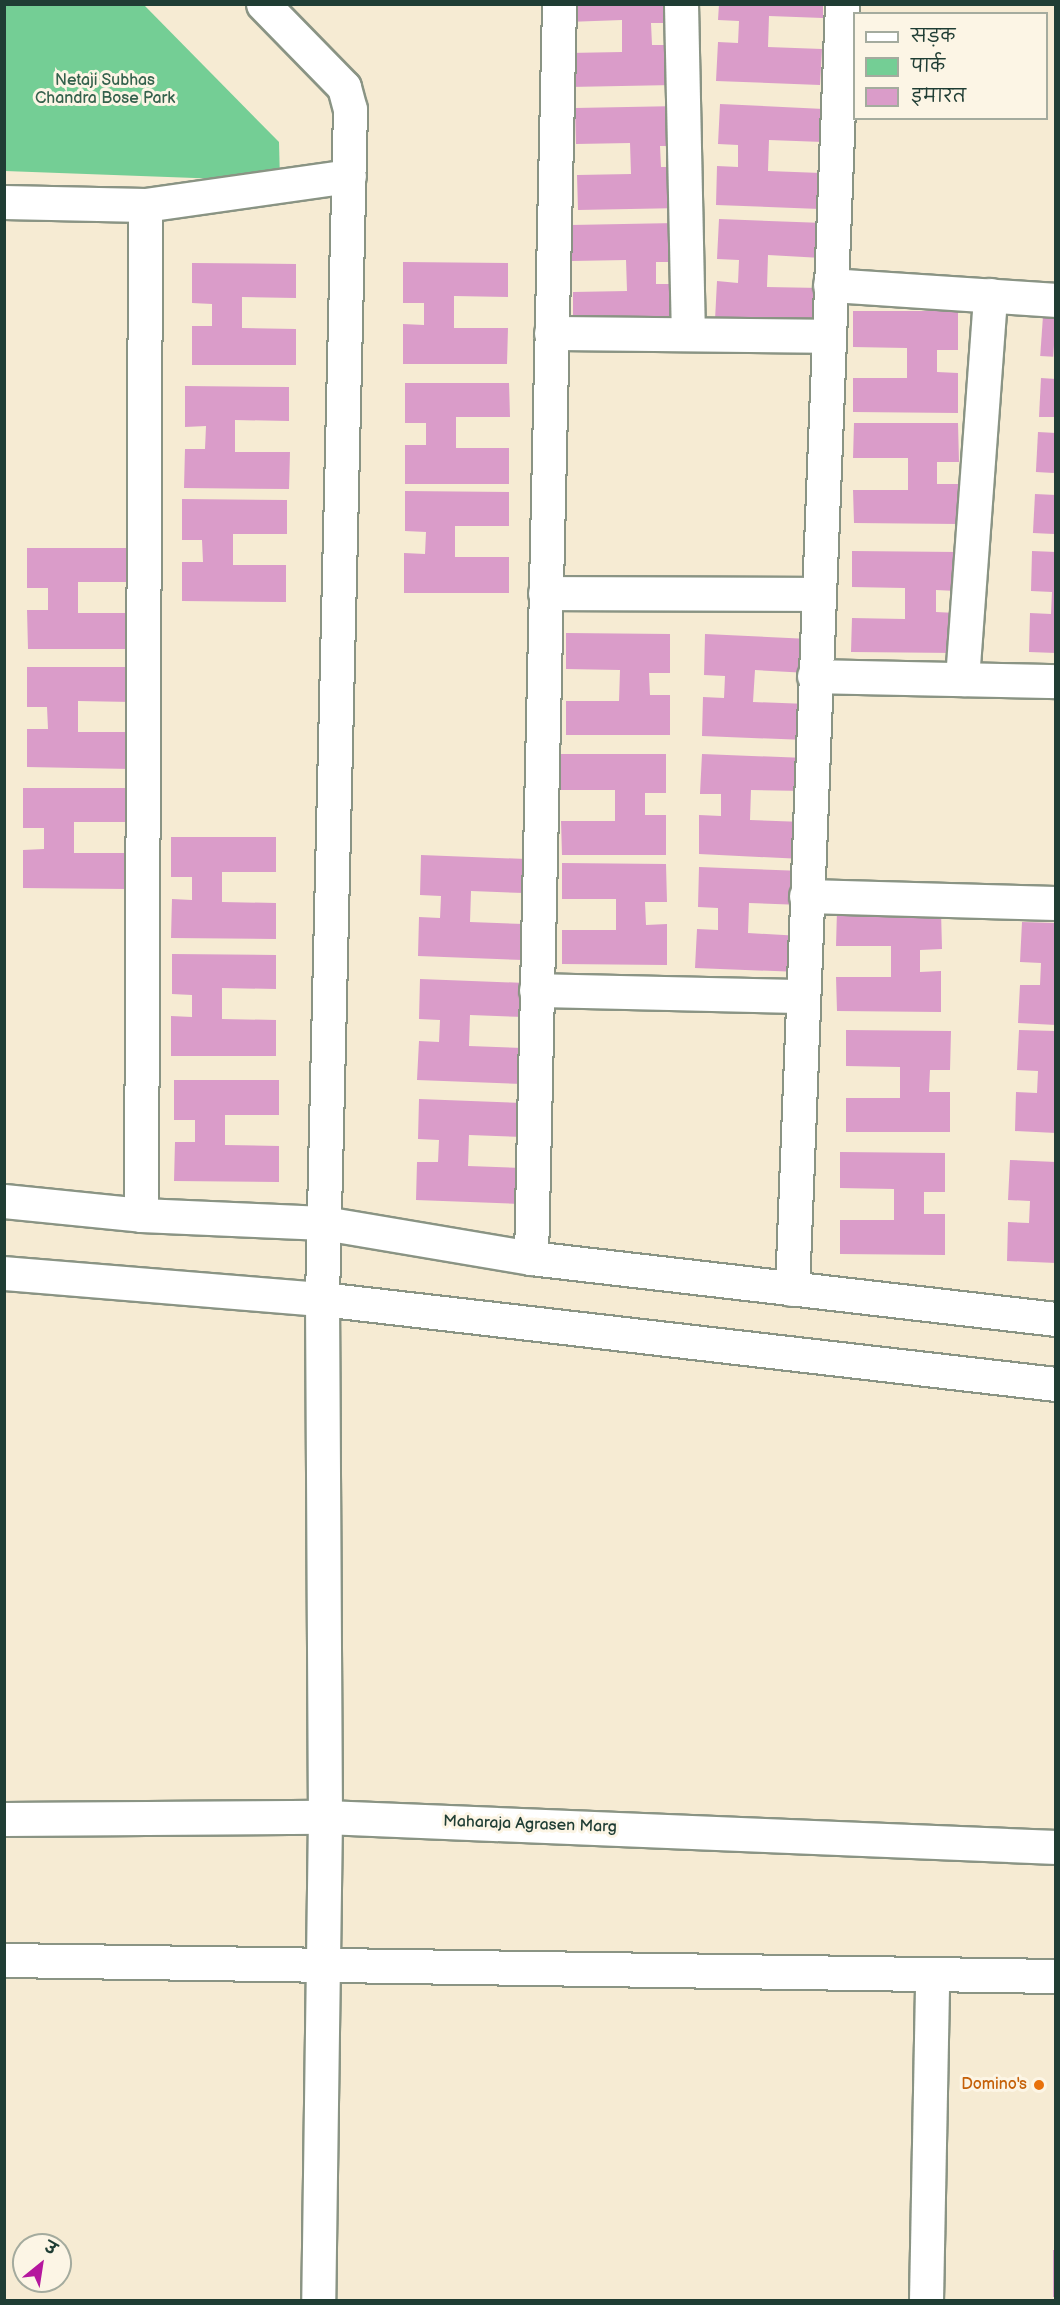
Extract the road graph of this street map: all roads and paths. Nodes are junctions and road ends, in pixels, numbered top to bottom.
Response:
1 (263, 4) edge
2 (559, 4) edge
3 (681, 4) edge
4 (842, 4) edge
5 (349, 176) junction
6 (4, 202) edge
7 (145, 205) junction
8 (830, 285) junction
9 (990, 296) junction
10 (1056, 300) edge
11 (551, 333) junction
12 (688, 334) junction
13 (828, 336) junction
14 (545, 593) junction
15 (818, 594) junction
16 (814, 676) junction
17 (962, 679) junction
18 (1056, 681) edge
19 (806, 896) junction
20 (1056, 903) edge
21 (536, 990) junction
22 (802, 996) junction
23 (4, 1201) edge
24 (141, 1215) junction
25 (324, 1223) junction
26 (531, 1258) junction
27 (4, 1273) edge
28 (792, 1289) junction
29 (322, 1299) junction
30 (1056, 1319) edge
31 (1056, 1384) edge
32 (325, 1817) junction
33 (4, 1819) edge
34 (1056, 1847) edge
35 (4, 1960) edge
36 (324, 1965) junction
37 (932, 1974) junction
38 (1056, 1976) edge
39 (318, 2301) edge
40 (926, 2301) edge

1 - 5 street
2 - 11 street
3 - 12 street
4 - 8 street
5 - 7 street
5 - 25 street
6 - 7 street
7 - 24 street
8 - 9 street
8 - 13 street
9 - 10 street
9 - 17 street
11 - 12 street
11 - 14 street
12 - 13 street
13 - 15 street
14 - 15 street
14 - 21 street
15 - 16 street
16 - 17 street
16 - 19 street
17 - 18 street
19 - 20 street
19 - 22 street
21 - 22 street
21 - 26 street
22 - 28 street
23 - 24 street
24 - 25 street
25 - 26 street
25 - 29 street
26 - 28 street
27 - 29 street
28 - 30 street
29 - 31 street
29 - 32 street
32 - 33 street, Maharaja Agrasen Marg
32 - 34 street, Maharaja Agrasen Marg
32 - 36 street
35 - 36 street
36 - 37 street
36 - 39 street
37 - 38 street
37 - 40 street

